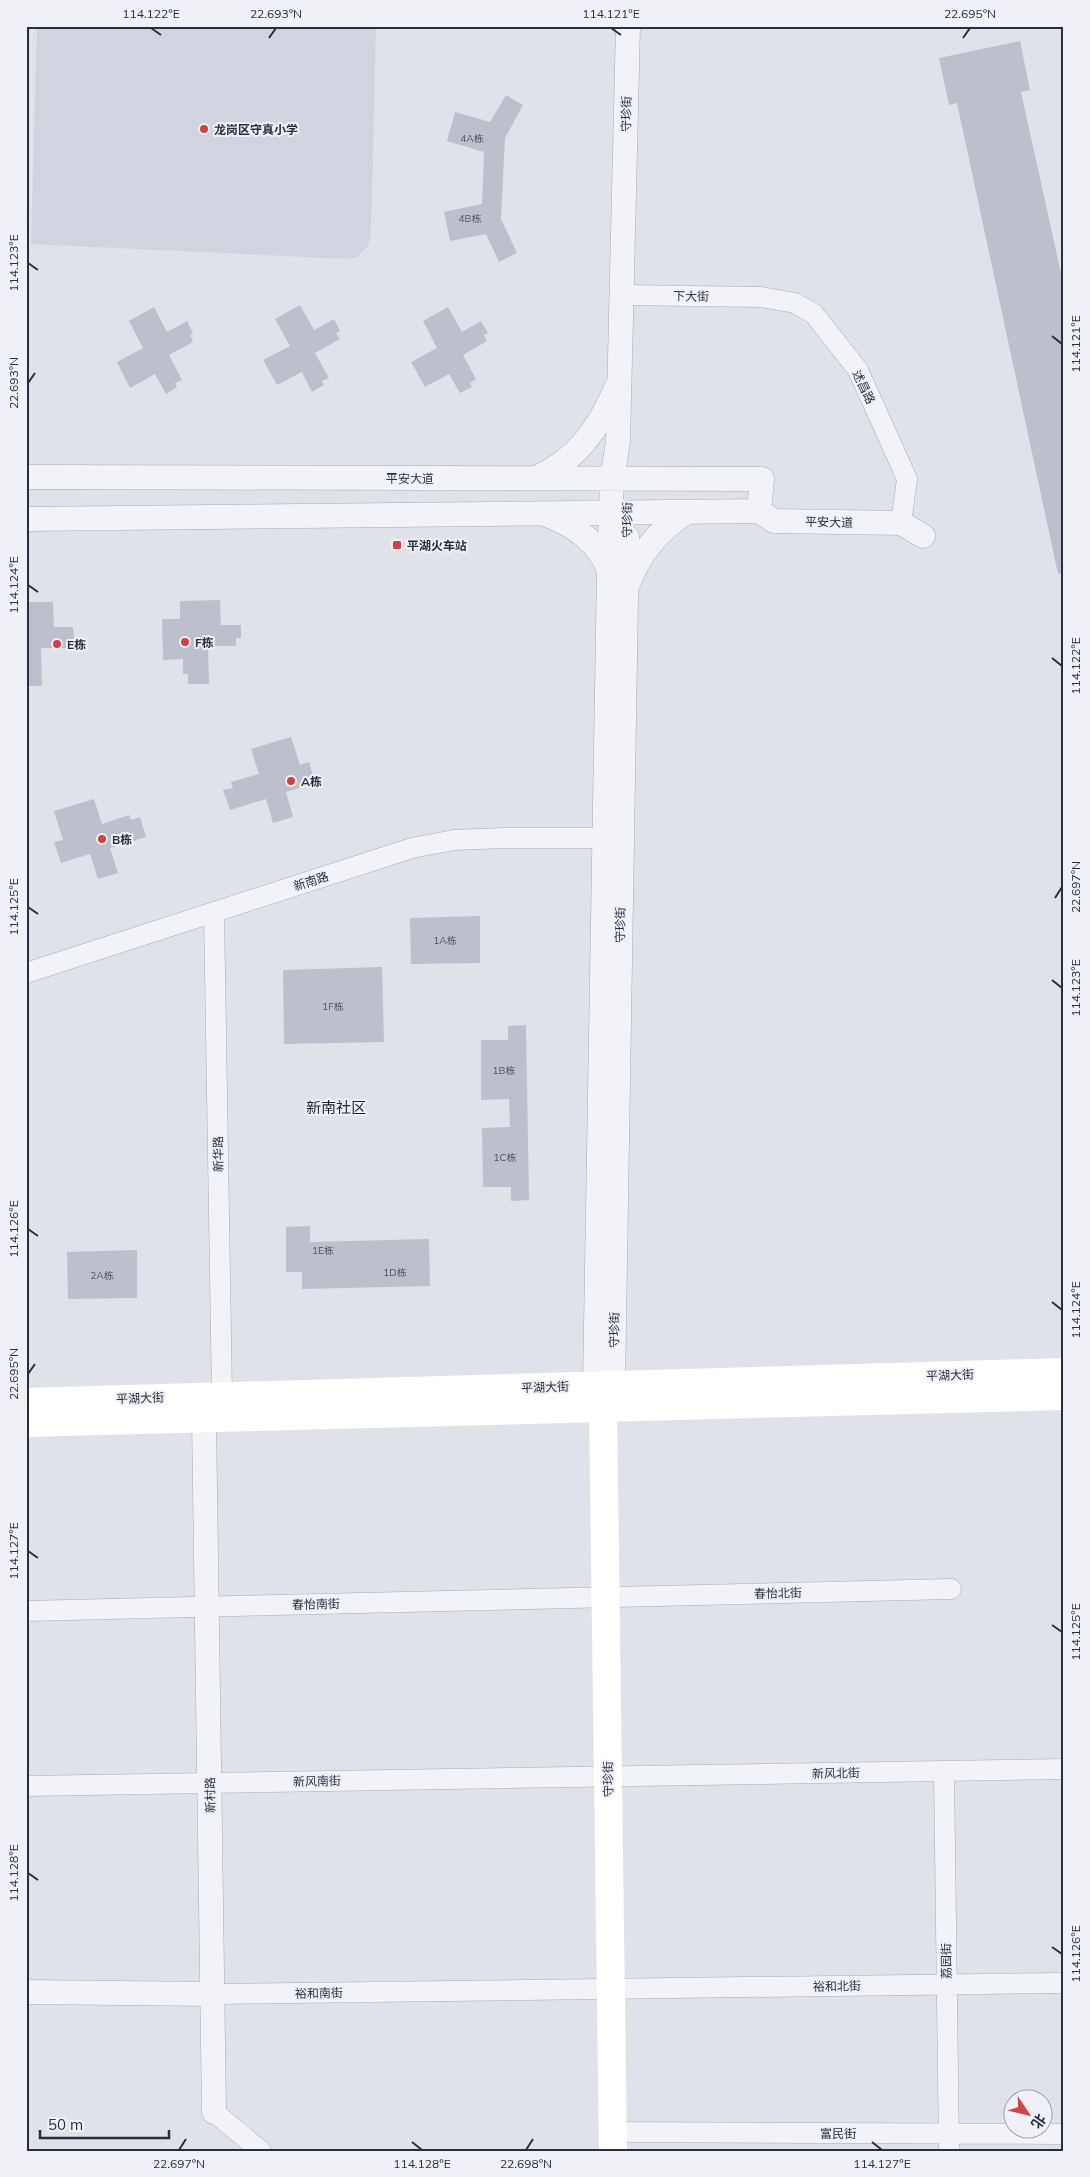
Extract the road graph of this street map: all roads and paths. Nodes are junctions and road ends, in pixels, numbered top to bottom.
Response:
1 (628, 26) edge
2 (622, 294) junction
3 (761, 297) joint
4 (620, 380) junction
5 (26, 477) edge
6 (534, 478) junction
7 (620, 479) junction
8 (759, 511) junction
9 (687, 512) junction
10 (619, 513) junction
11 (543, 514) junction
12 (26, 519) edge
13 (901, 523) junction
14 (923, 536) dead end
15 (618, 580) junction
16 (605, 838) junction
17 (214, 912) junction
18 (26, 973) edge
19 (1064, 1372) edge
20 (604, 1393) junction
21 (222, 1396) junction
22 (1064, 1396) edge
23 (26, 1402) edge
24 (204, 1418) junction
25 (26, 1423) edge
26 (951, 1589) dead end
27 (606, 1597) junction
28 (207, 1607) junction
29 (26, 1611) edge
30 (1064, 1769) edge
31 (944, 1771) junction
32 (608, 1776) junction
33 (210, 1783) junction
34 (26, 1786) edge
35 (1064, 1983) edge
36 (947, 1984) junction
37 (611, 1989) junction
38 (26, 1992) edge
39 (212, 1994) junction
40 (214, 2112) joint
41 (1064, 2134) edge
42 (613, 2141) edge
43 (949, 2142) edge
44 (261, 2151) edge

1 - 2 street, 守珍街
2 - 3 street, 下大街
2 - 4 street, 守珍街
3 - 13 street, 述昌路
4 - 6 street
4 - 7 street, 守珍街
5 - 6 street, 平安大道
6 - 7 street, 平安大道
7 - 8 street, 平安大道
7 - 10 street, 守珍街
8 - 9 street, 平安大道
8 - 13 street, 平安大道
9 - 10 street, 平安大道
9 - 15 street
10 - 11 street, 平安大道
10 - 15 street, 守珍街
11 - 12 street, 平安大道
11 - 15 street
13 - 14 street
15 - 16 street, 守珍街
15 - 20 street, 守珍街
16 - 17 street, 新南路
16 - 20 street, 守珍街
17 - 18 street, 新南路
17 - 21 street, 新华路
19 - 20 main road, 平湖大街
20 - 21 main road, 平湖大街
20 - 22 main road, 平湖大街
20 - 24 main road, 平湖大街
20 - 27 main road, 守珍街
21 - 23 main road, 平湖大街
24 - 25 main road, 平湖大街
24 - 28 street, 新村路
26 - 27 street, 春怡北街
27 - 28 street, 春怡南街
27 - 32 main road, 守珍街
28 - 29 street, 春怡南街
28 - 33 street, 新村路
30 - 31 street, 新风北街
31 - 32 street, 新风北街
31 - 36 street, 荔园街
32 - 33 street, 新风南街
32 - 37 main road, 守珍街
33 - 34 street, 新风南街
33 - 39 street, 新村路
35 - 36 street, 裕和北街
36 - 37 street, 裕和北街
36 - 43 street, 荔园街
37 - 39 street, 裕和南街
37 - 42 main road, 守珍街
38 - 39 street, 裕和南街
39 - 40 street, 新村路
40 - 44 street, 新村路
41 - 43 street, 富民街
42 - 43 street, 富民街

